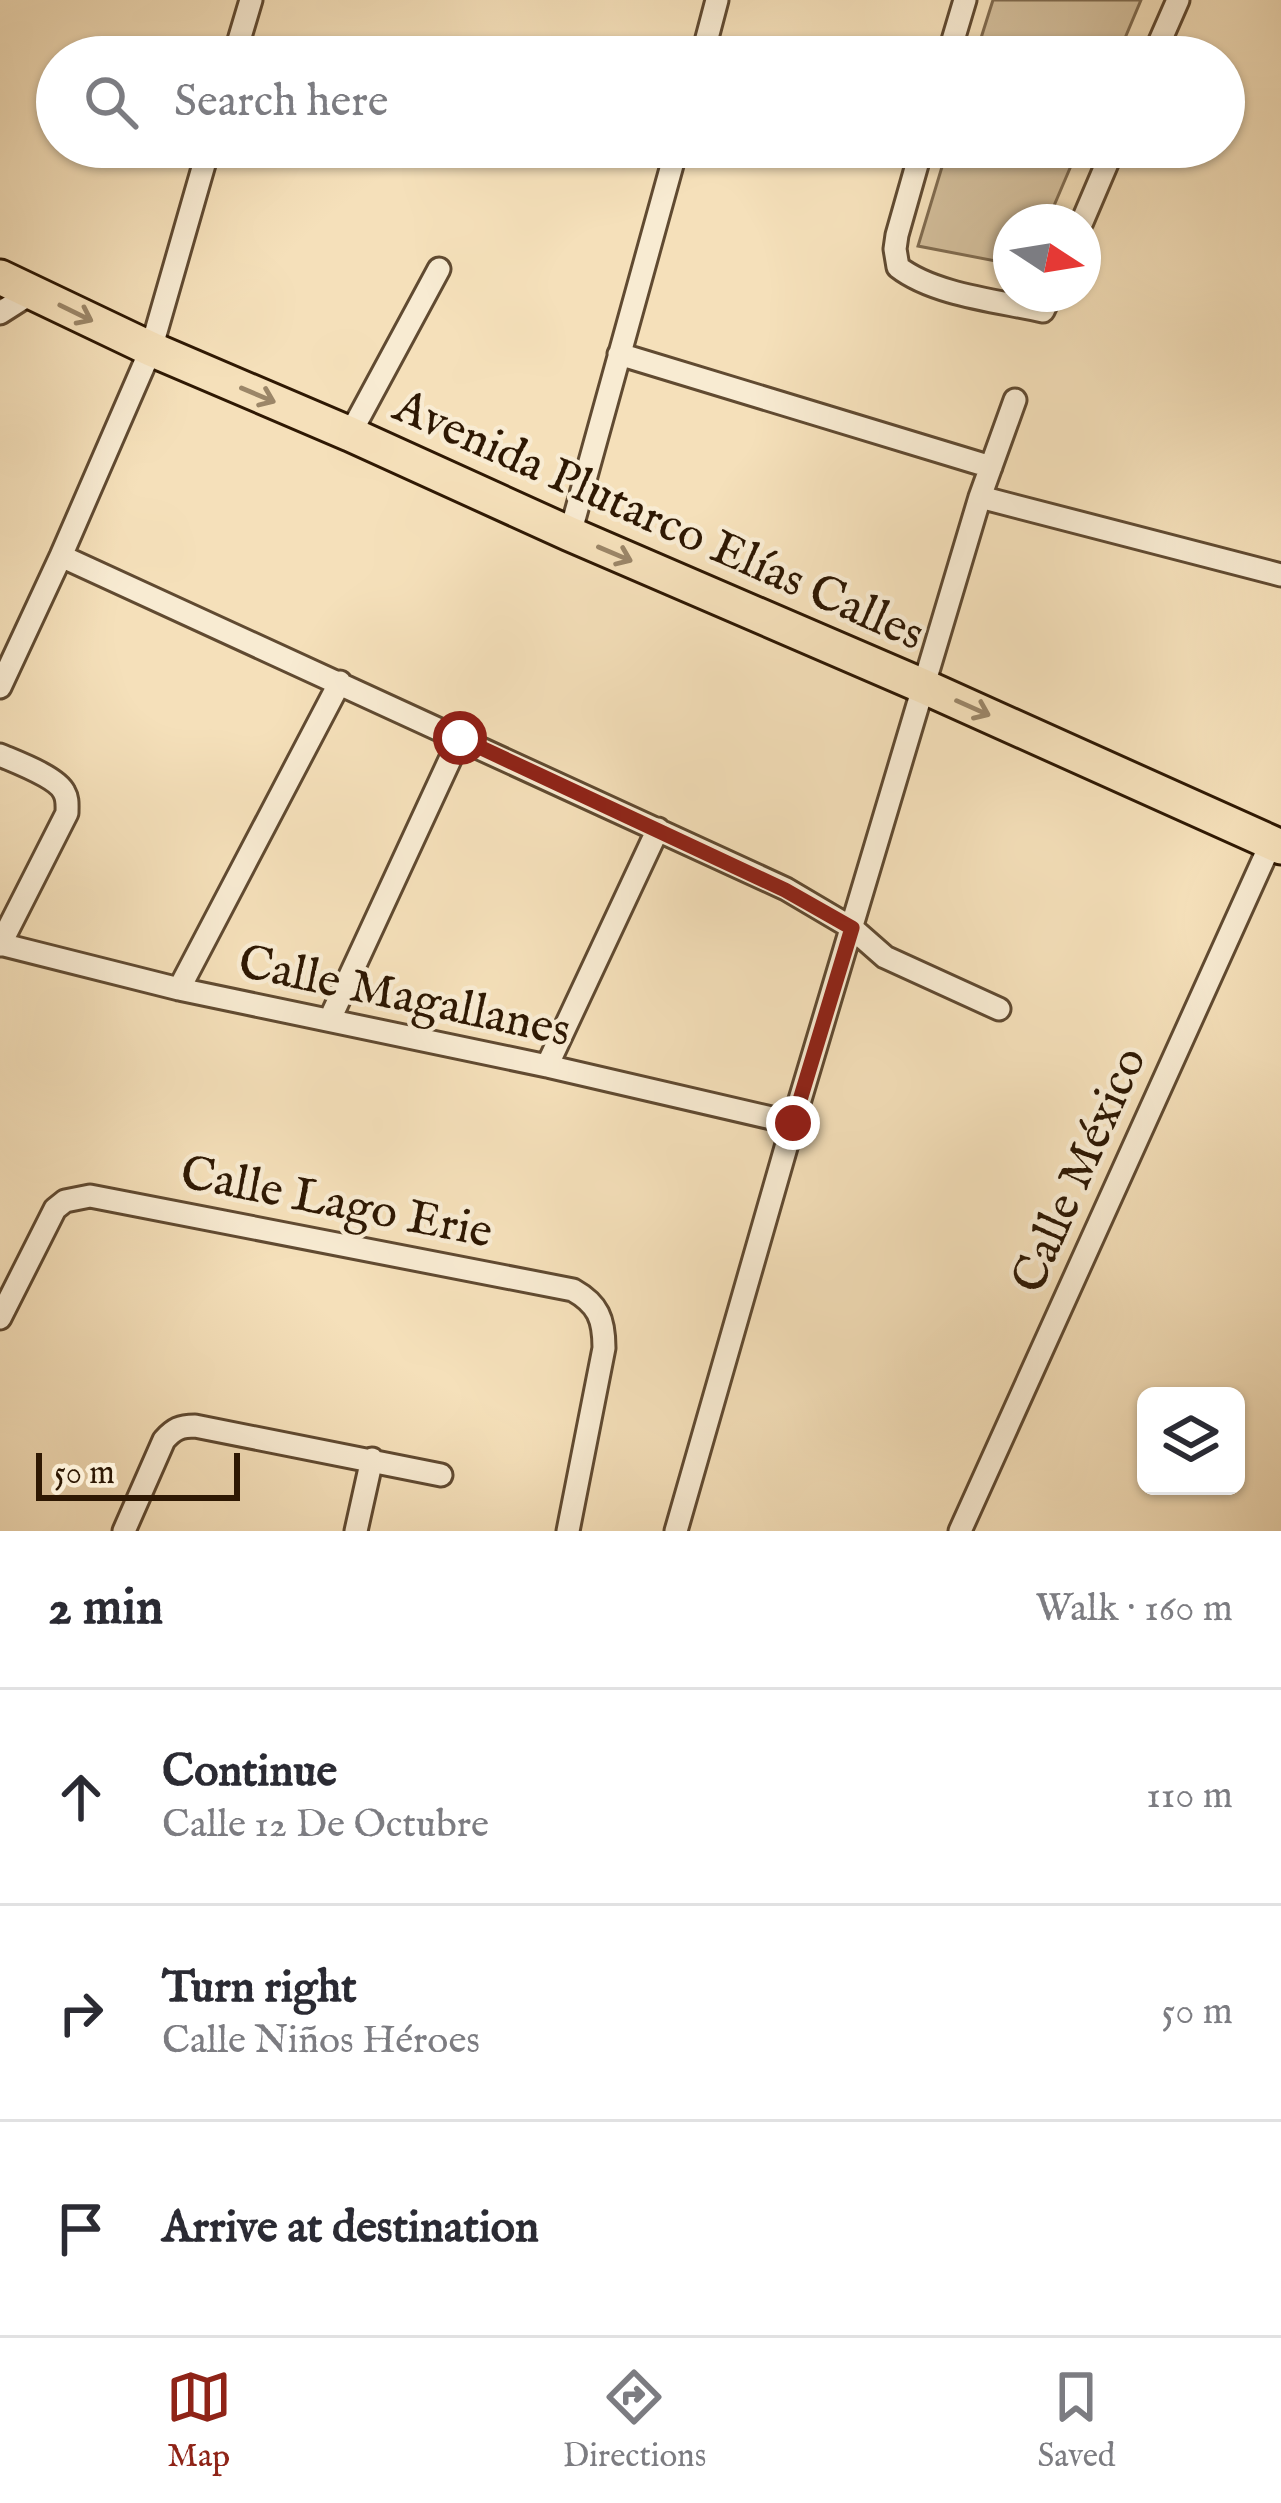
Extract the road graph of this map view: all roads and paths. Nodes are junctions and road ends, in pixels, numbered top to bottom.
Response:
1 (251, 0) edge
2 (718, 0) edge
3 (965, 0) edge
4 (1178, 0) edge
5 (241, 36) edge
6 (708, 36) edge
7 (954, 36) edge
8 (1162, 36) edge
9 (203, 168) edge
10 (671, 168) edge
11 (916, 168) edge
12 (1105, 168) edge
13 (1090, 204) edge
14 (439, 268) dead end
15 (0, 277) edge
16 (33, 292) junction
17 (993, 294) edge
18 (0, 313) edge
19 (151, 349) junction
20 (620, 354) junction
21 (1015, 400) dead end
22 (350, 434) junction
23 (991, 467) junction
24 (980, 496) junction
25 (570, 534) junction
26 (61, 556) junction
27 (1281, 575) edge
28 (340, 682) junction
29 (0, 687) edge
30 (925, 687) junction
31 (460, 738) junction
32 (0, 755) edge
33 (658, 829) junction
34 (1276, 845) edge
35 (852, 928) junction
36 (0, 945) edge
37 (179, 989) junction
38 (999, 1009) dead end
39 (330, 1019) junction
40 (547, 1066) junction
41 (793, 1123) junction
42 (0, 1318) edge
43 (372, 1459) junction
44 (441, 1474) dead end
45 (124, 1531) edge
46 (356, 1531) edge
47 (568, 1531) edge
48 (676, 1531) edge
49 (960, 1531) edge

1 - 5 street
2 - 6 street
3 - 7 street
4 - 8 street
9 - 19 street
10 - 20 street
11 - 17 street
12 - 13 street
14 - 22 street
15 - 16 main road, Avenida Plutarco Elías Calles
16 - 18 street
16 -> 19 main road, Avenida Plutarco Elías Calles
19 -> 22 main road, Avenida Plutarco Elías Calles
19 - 26 street
20 - 23 street
20 - 25 street
21 - 23 street
22 - 25 main road, Avenida Plutarco Elías Calles
23 - 24 street
24 - 27 street
24 - 30 street
25 -> 30 main road, Avenida Plutarco Elías Calles
26 - 28 street
26 - 29 street
28 - 31 street
28 - 37 street
30 -> 34 main road, Avenida Plutarco Elías Calles
30 - 35 street
31 - 33 street
31 - 39 street
32 - 36 street
33 - 35 street
33 - 40 street
34 - 49 street, Calle México
35 - 38 street
35 - 41 street
36 - 37 street, Calle Magallanes
37 - 39 street, Calle Magallanes
39 - 40 street, Calle Magallanes
40 - 41 street, Calle Magallanes
41 - 48 street
42 - 47 street, Calle Lago Erie
43 - 44 street
43 - 45 street
43 - 46 street

